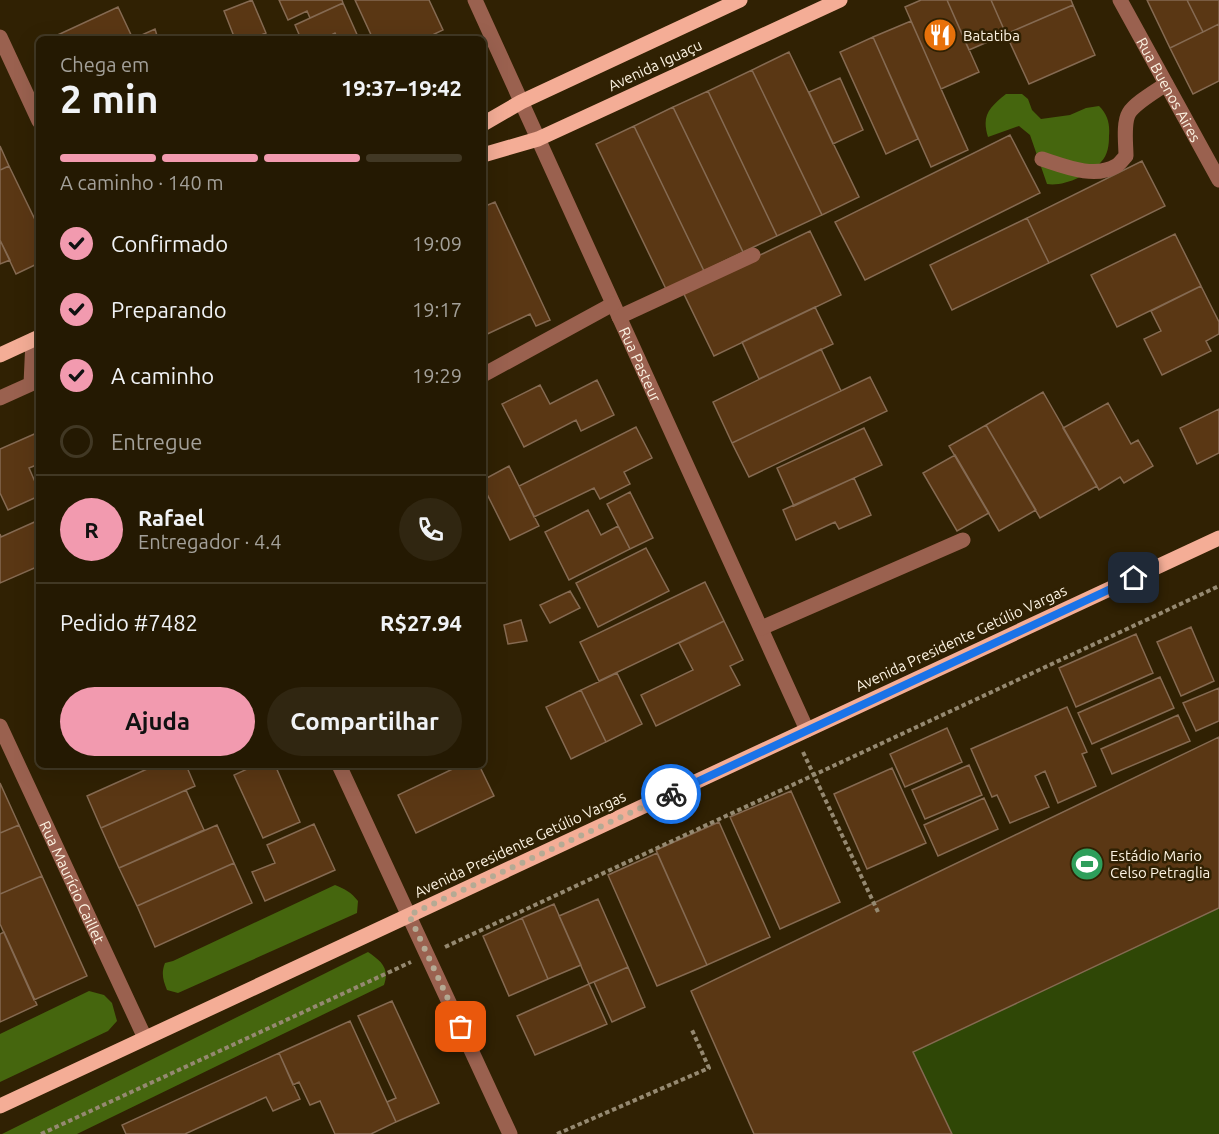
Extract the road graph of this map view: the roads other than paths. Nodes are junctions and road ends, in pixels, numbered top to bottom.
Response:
1 (475, 0) edge
2 (740, 0) edge
3 (840, 0) edge
4 (1120, 0) edge
5 (0, 38) edge
6 (1166, 84) junction
7 (521, 102) junction
8 (36, 115) edge
9 (486, 122) edge
10 (538, 139) junction
11 (486, 154) edge
12 (1042, 159) dead end
13 (1219, 180) edge
14 (753, 255) dead end
15 (616, 311) junction
16 (36, 338) edge
17 (0, 355) edge
18 (486, 374) edge
19 (0, 398) edge
20 (1219, 538) edge
21 (963, 540) dead end
22 (761, 628) junction
23 (0, 726) edge
24 (801, 733) junction
25 (340, 768) edge
26 (409, 915) junction
27 (145, 1038) junction
28 (0, 1106) edge
29 (510, 1134) edge

1 - 7 street, Rua Pasteur
2 - 7 main road, Avenida Iguaçu
3 - 10 main road, Avenida Iguaçu
4 - 6 street, Rua Buenos Aires
5 - 8 street
6 - 12 street
6 - 13 street, Rua Buenos Aires
7 - 9 main road, Avenida Iguaçu
7 - 10 street, Rua Pasteur
10 - 11 main road, Avenida Iguaçu
10 - 15 street, Rua Pasteur
14 - 15 street
15 - 18 street
15 - 22 street, Rua Pasteur
16 - 17 main road
16 - 19 street
20 - 24 main road, Avenida Presidente Getúlio Vargas
21 - 22 street
22 - 24 street, Rua Pasteur
23 - 27 street, Rua Maurício Caillet
24 - 26 main road, Avenida Presidente Getúlio Vargas
25 - 26 street
26 - 27 main road, Avenida Presidente Getúlio Vargas
26 - 29 street
27 - 28 main road, Avenida Presidente Getúlio Vargas

